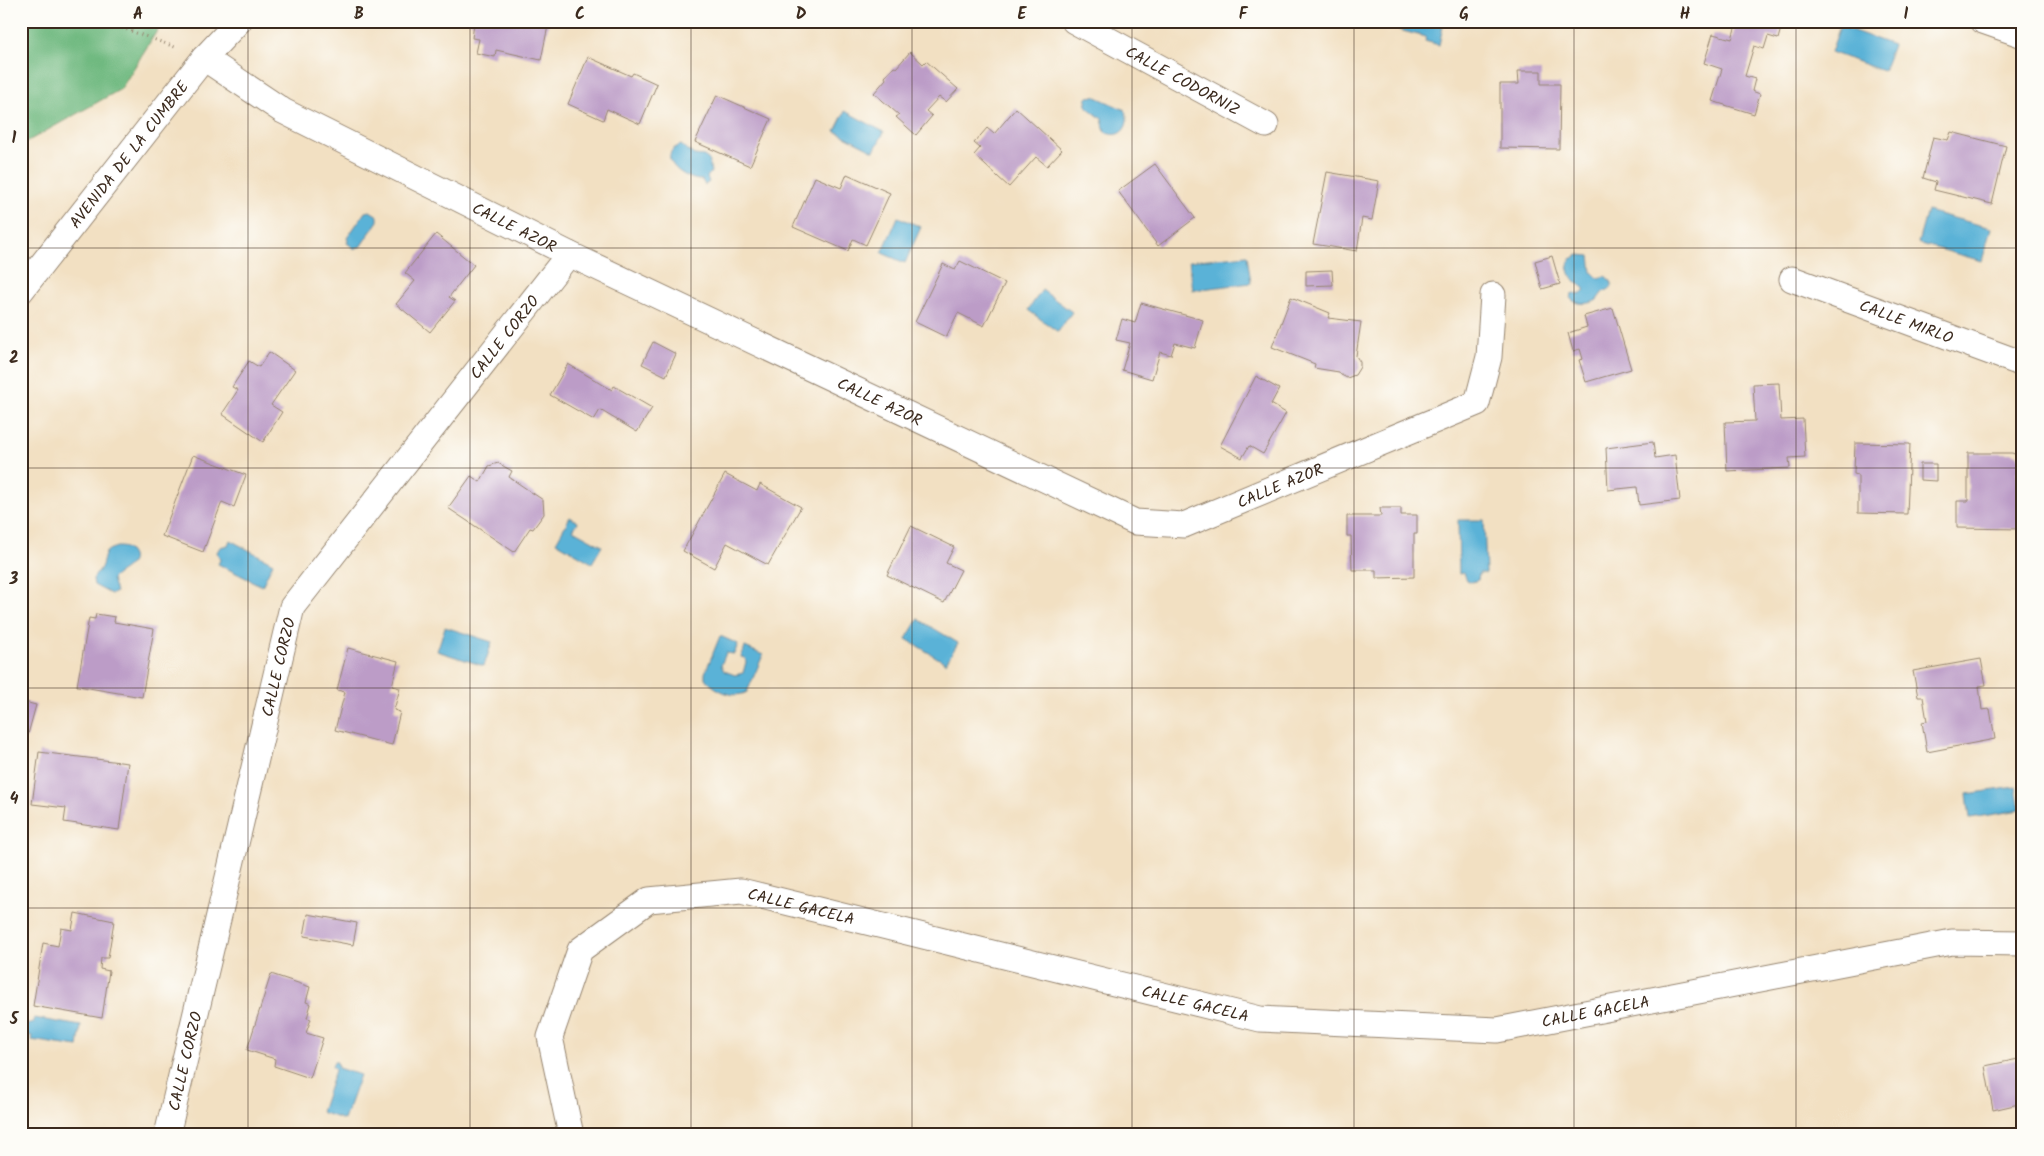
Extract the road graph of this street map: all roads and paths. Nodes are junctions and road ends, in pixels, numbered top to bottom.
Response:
1 (103, 21) edge
2 (239, 21) edge
3 (1074, 21) edge
4 (1983, 21) edge
5 (2023, 34) edge
6 (204, 58) junction
7 (1266, 125) dead end
8 (569, 254) junction
9 (1792, 278) dead end
10 (21, 291) edge
11 (1493, 295) dead end
12 (2023, 364) edge
13 (2023, 943) edge
14 (167, 1135) edge
15 (571, 1135) edge

1 - 6 path
2 - 6 street, AVENIDA DE LA CUMBRE
3 - 7 street, CALLE CODORNIZ
4 - 5 street
6 - 8 street, CALLE AZOR
6 - 10 street, AVENIDA DE LA CUMBRE
8 - 11 street, CALLE AZOR
8 - 14 street, CALLE CORZO
9 - 12 street, CALLE MIRLO
13 - 15 street, CALLE GACELA

